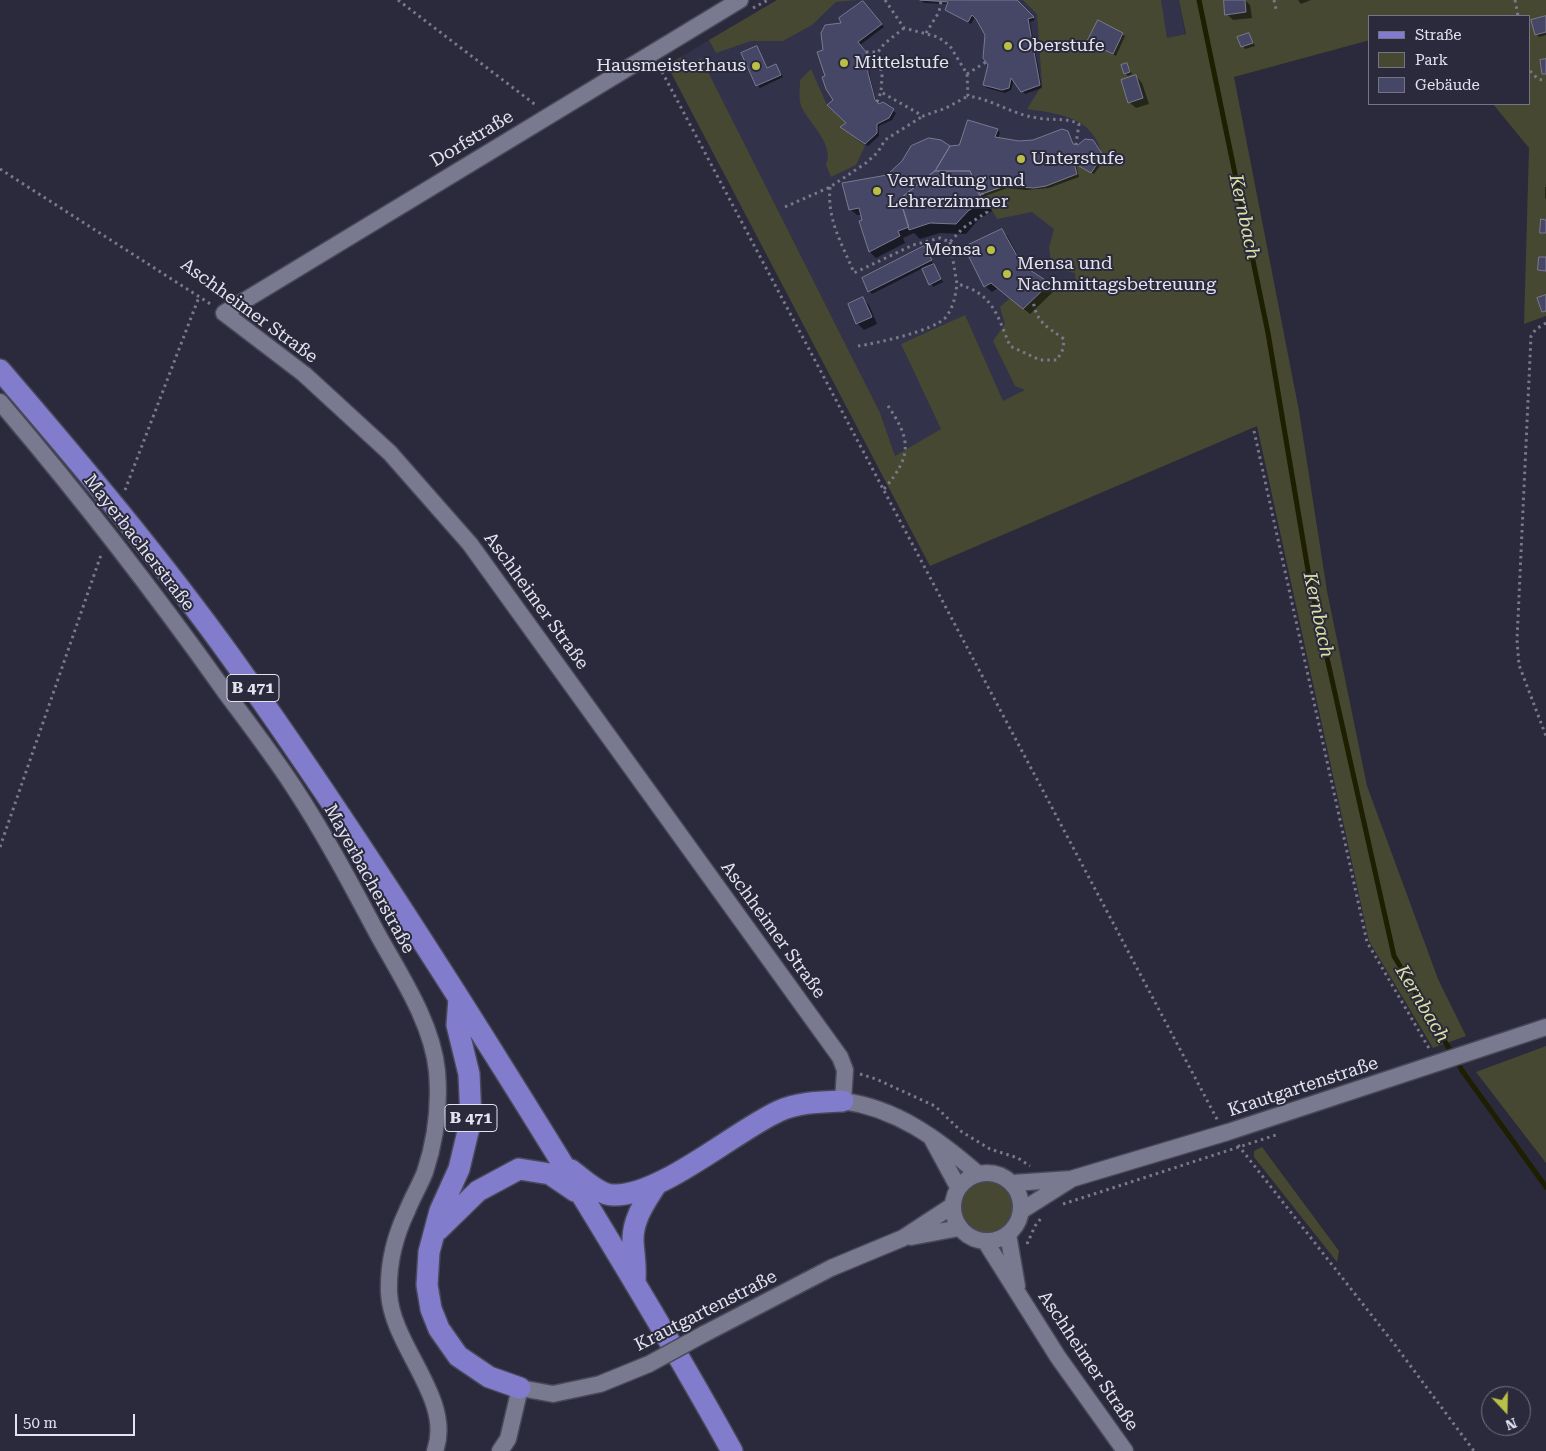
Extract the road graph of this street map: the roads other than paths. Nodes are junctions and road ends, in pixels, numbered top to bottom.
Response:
1 (740, 0) edge
2 (224, 313) joint
3 (0, 370) edge
4 (0, 402) edge
5 (459, 998) junction
6 (1546, 1027) edge
7 (843, 1101) junction
8 (932, 1139) junction
9 (563, 1164) junction
10 (978, 1173) junction
11 (1071, 1179) junction
12 (1013, 1183) junction
13 (656, 1185) junction
14 (958, 1187) junction
15 (583, 1196) junction
16 (952, 1206) junction
17 (1021, 1211) junction
18 (960, 1228) junction
19 (434, 1233) junction
20 (1008, 1234) junction
21 (903, 1238) junction
22 (985, 1241) junction
23 (635, 1280) junction
24 (1019, 1293) junction
25 (520, 1388) junction
26 (435, 1451) edge
27 (500, 1451) edge
28 (732, 1451) edge
29 (1125, 1451) edge

1 - 2 street, Dorfstraße
2 - 7 street, Aschheimer Straße
3 - 5 main road, B 471
4 - 26 street, Mayerbacherstraße
5 - 9 main road, B 471
5 - 19 main road, B 471
6 - 11 street, Krautgartenstraße
7 - 8 street
7 - 13 main road
8 - 10 street
8 - 14 street
9 - 13 main road, B 471
9 - 15 main road, B 471
10 - 12 street
10 - 14 street
11 - 12 street, Krautgartenstraße
11 - 17 street, Krautgartenstraße
12 - 17 street
13 - 23 main road
14 - 16 street
15 - 19 main road, B 471
15 - 23 main road, B 471
16 - 18 street
16 - 21 street, Krautgartenstraße
17 - 20 street
18 - 21 street, Krautgartenstraße
18 - 22 street
19 - 25 main road
20 - 22 street
20 - 24 street, Aschheimer Straße
21 - 25 street, Krautgartenstraße, bridge
22 - 24 street, Aschheimer Straße
23 - 28 main road, B 471
24 - 29 street, Aschheimer Straße
25 - 27 street

